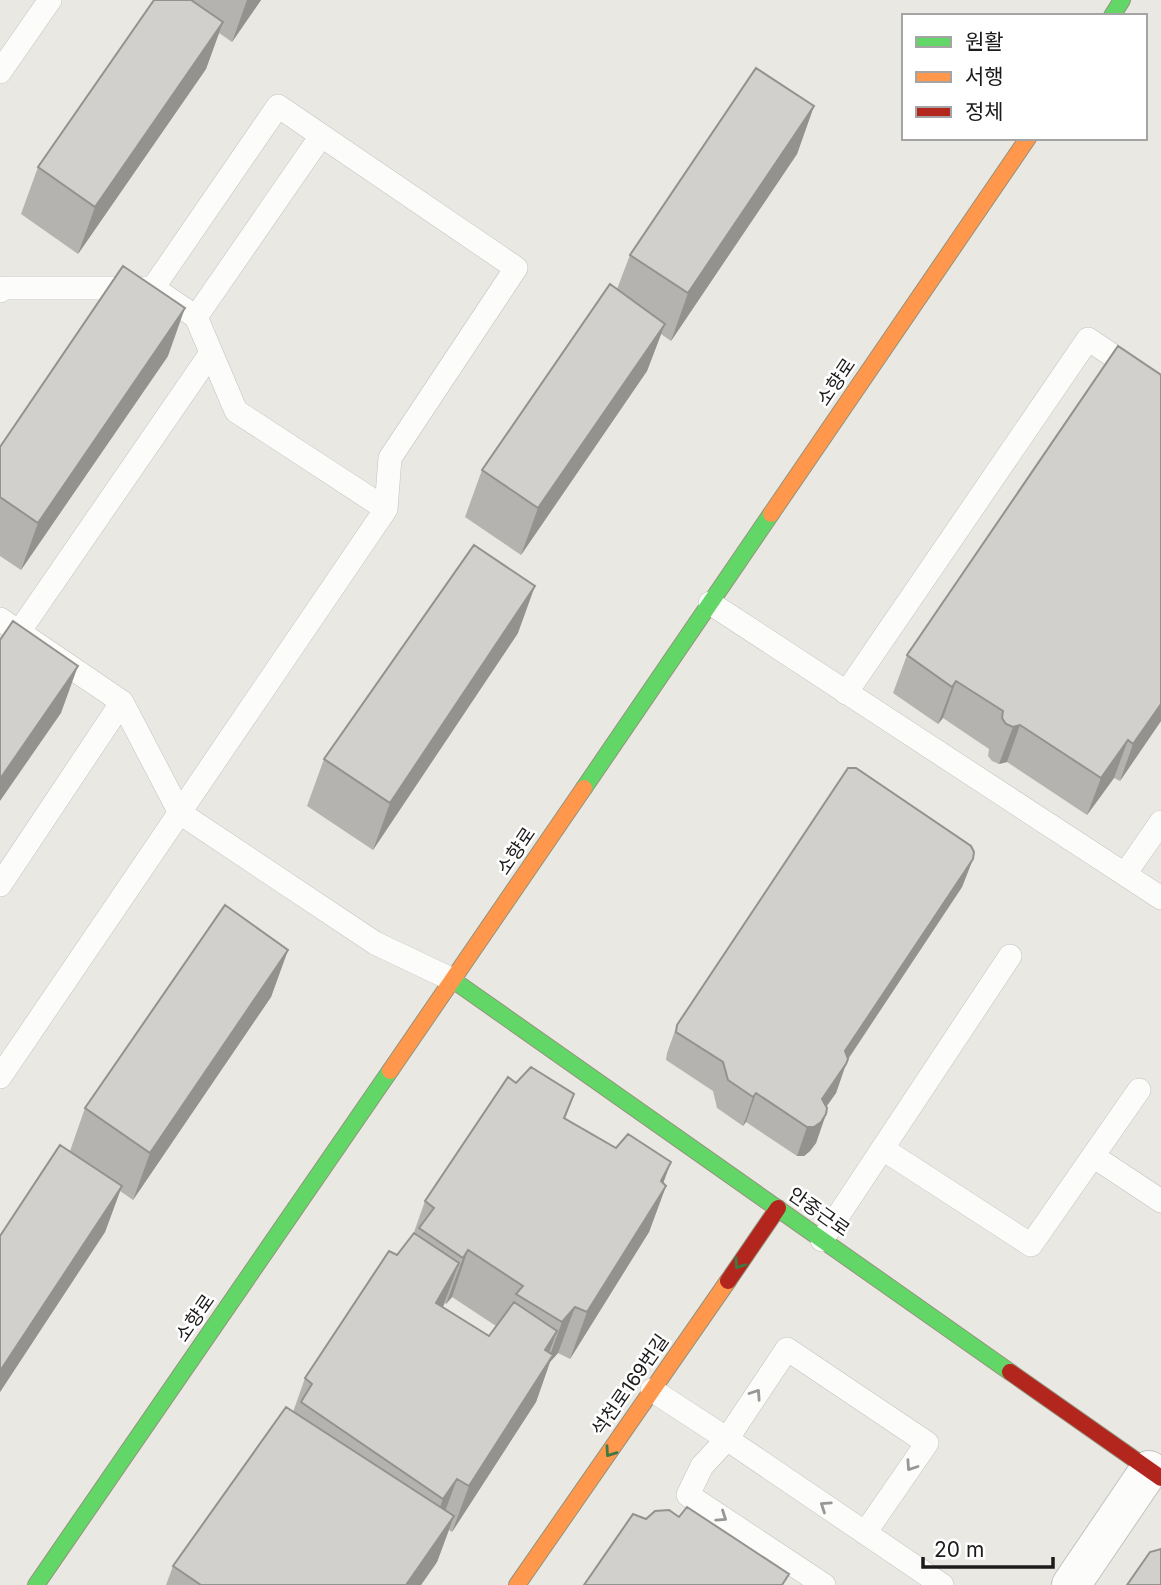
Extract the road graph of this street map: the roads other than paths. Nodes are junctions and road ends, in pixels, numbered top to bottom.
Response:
1 (50, 0) edge
2 (0, 72) edge
3 (321, 136) junction
4 (1027, 140) edge
5 (1, 288) edge
6 (153, 288) junction
7 (196, 317) junction
8 (211, 353) junction
9 (1161, 388) edge
10 (386, 509) junction
11 (710, 604) junction
12 (10, 626) edge
13 (846, 692) junction
14 (122, 702) junction
15 (180, 813) junction
16 (1161, 822) edge
17 (1125, 874) junction
18 (0, 885) edge
19 (1161, 898) edge
20 (1010, 956) dead end
21 (453, 980) junction
22 (0, 1077) edge
23 (1139, 1090) dead end
24 (883, 1149) junction
25 (1093, 1156) junction
26 (1157, 1191) edge
27 (778, 1208) junction
28 (822, 1240) junction
29 (652, 1390) junction
30 (726, 1438) junction
31 (1155, 1474) edge
32 (865, 1533) junction
33 (36, 1585) edge
34 (517, 1585) edge
35 (824, 1585) edge
36 (942, 1585) edge
37 (1071, 1585) edge

1 - 2 lane
3 - 6 lane
3 - 7 lane
3 - 10 lane
4 - 11 street, 소향로
5 - 6 lane
6 - 7 lane
7 - 8 lane
8 - 10 lane
8 - 12 lane
9 - 13 lane
10 - 15 lane
11 - 13 lane
11 - 21 street, 소향로
12 - 14 lane
13 - 17 lane
14 - 15 lane
14 - 18 lane
15 - 21 lane
15 - 22 lane
16 - 17 lane
17 - 19 lane
20 - 24 lane
21 - 27 street, 안중근로
21 - 33 street, 소향로
23 - 25 lane
24 - 25 lane
24 - 28 lane
25 - 26 lane
27 - 28 street, 안중근로
27 -> 29 street, 석천로169번길
28 - 31 street, 안중근로
29 - 30 lane
29 -> 34 street, 석천로169번길
32 -> 30 lane
30 -> 32 lane
30 -> 35 lane
31 - 37 street
32 - 36 lane

